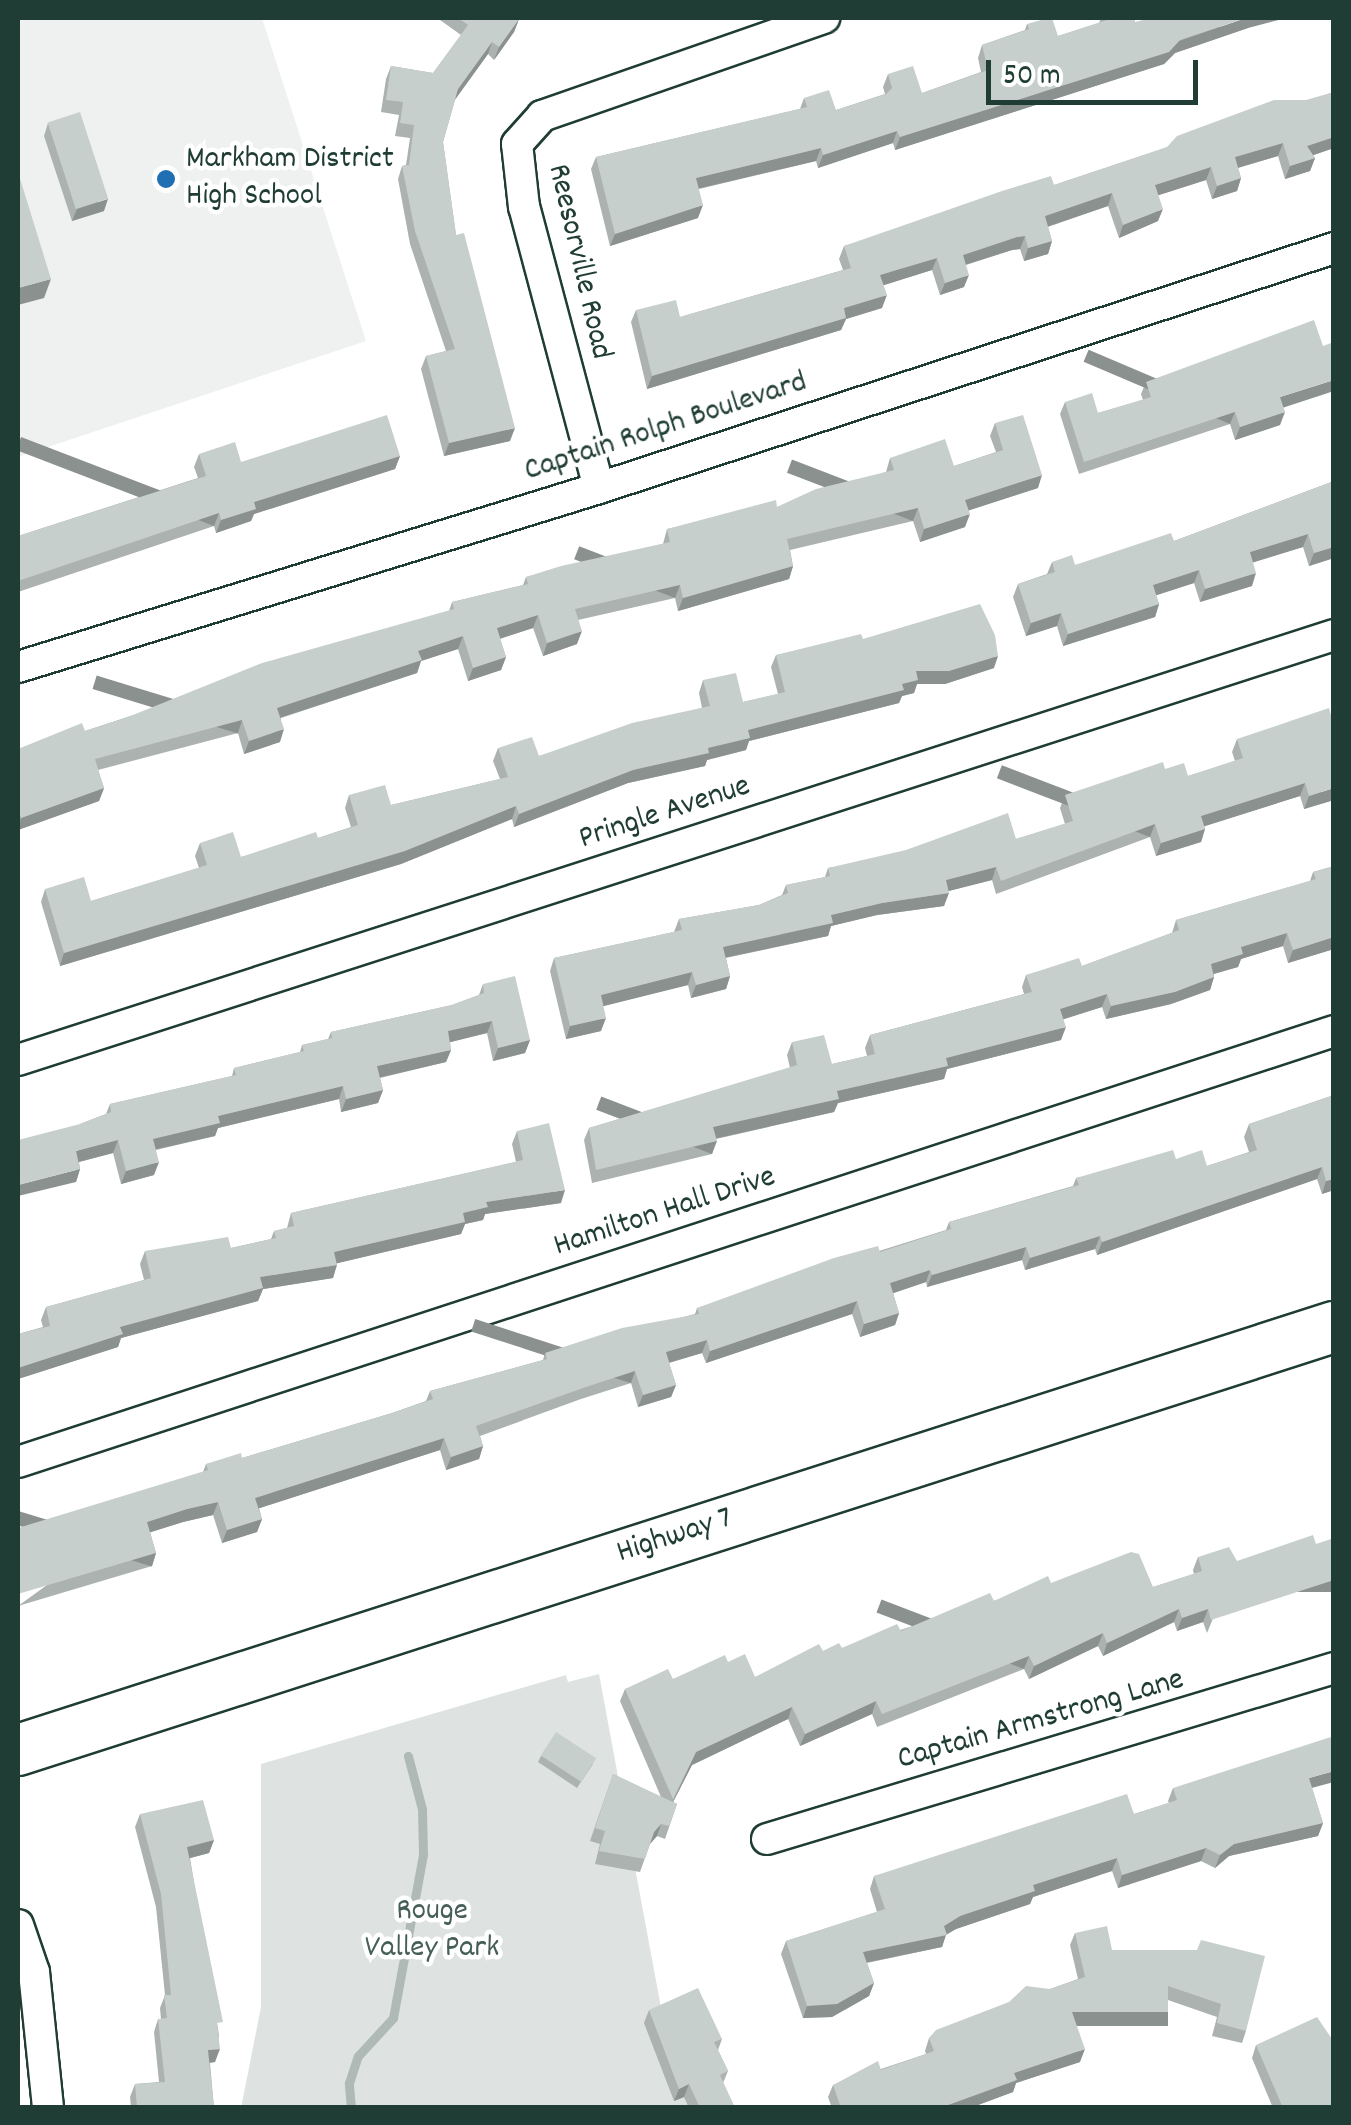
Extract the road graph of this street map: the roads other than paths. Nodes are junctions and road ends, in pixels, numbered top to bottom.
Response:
1 (824, 18) edge
2 (1334, 248) edge
3 (599, 488) junction
4 (1334, 636) edge
5 (18, 666) edge
6 (1334, 1031) edge
7 (18, 1060) edge
8 (1334, 1327) edge
9 (18, 1462) edge
10 (1334, 1668) edge
11 (18, 1750) edge
12 (767, 1839) dead end
13 (18, 1925) edge
14 (48, 2108) edge

1 - 3 street, Reesorville Road
2 - 3 street, Captain Rolph Boulevard
3 - 5 street, Captain Rolph Boulevard
4 - 7 street, Pringle Avenue
6 - 9 street, Hamilton Hall Drive
8 - 11 main road, Highway 7
10 - 12 street, Captain Armstrong Lane
13 - 14 street

